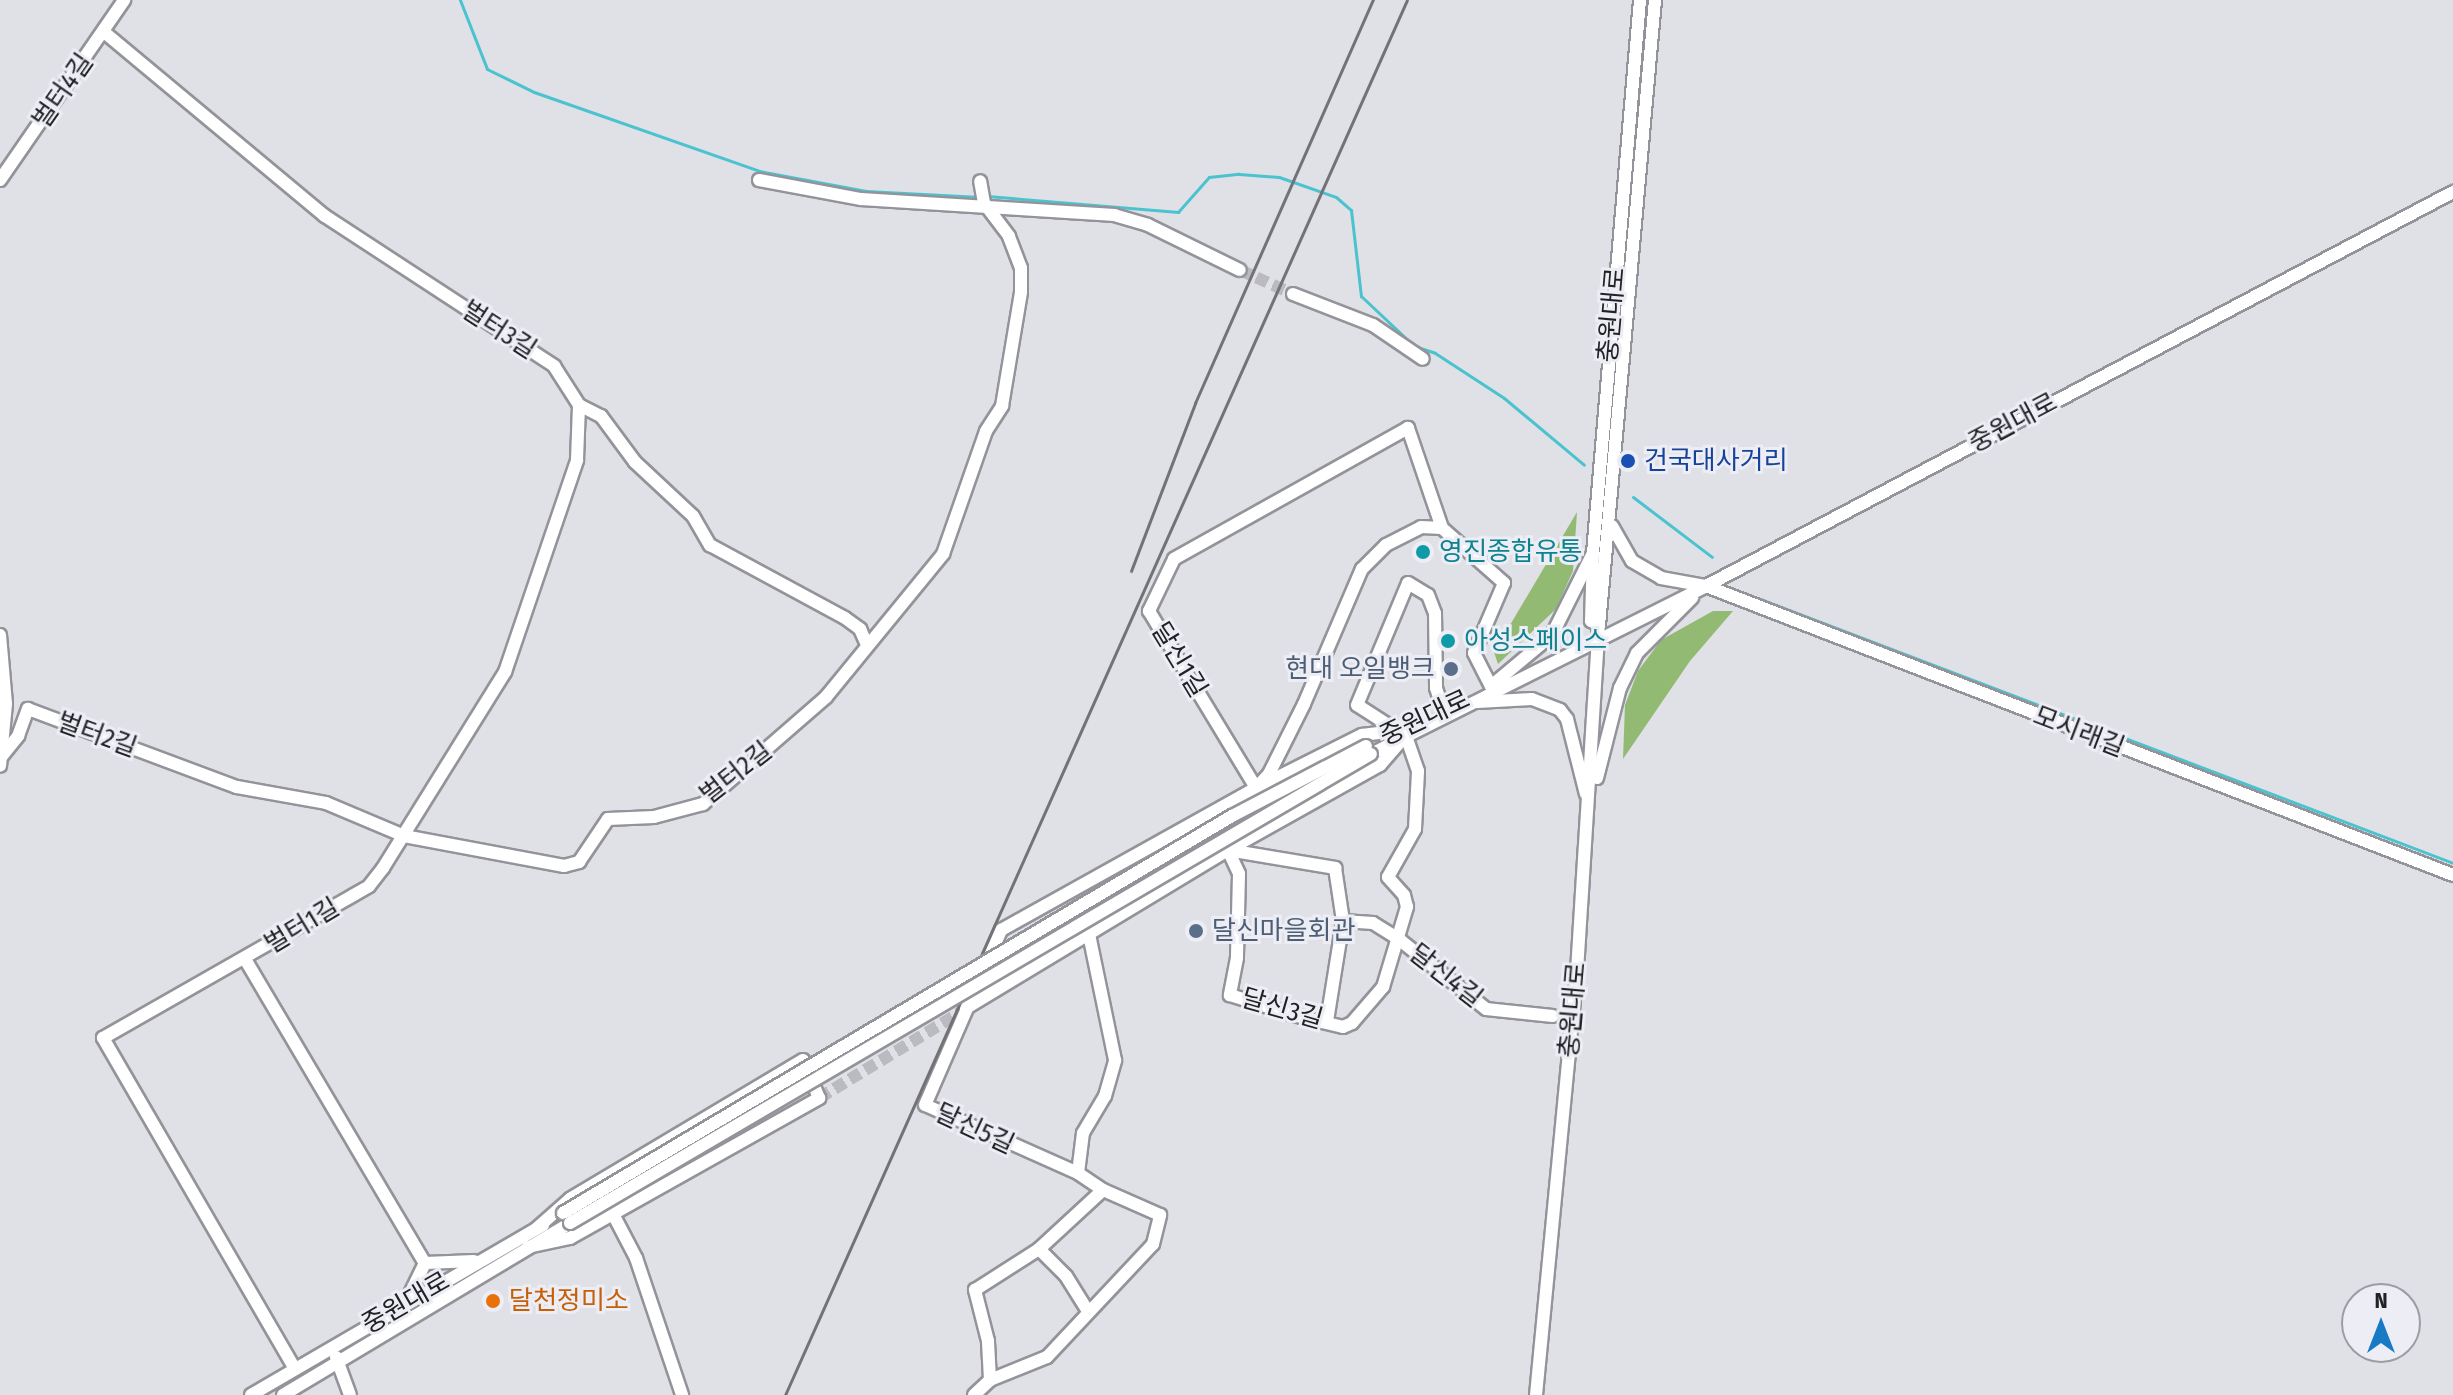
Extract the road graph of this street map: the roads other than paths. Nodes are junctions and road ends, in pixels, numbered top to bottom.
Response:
1 (124, 0) edge
2 (1640, 0) edge
3 (1655, 0) edge
4 (104, 32) junction
5 (0, 180) edge
6 (759, 180) dead end
7 (980, 181) dead end
8 (2453, 192) edge
9 (984, 203) junction
10 (1240, 270) tunnel mouth
11 (1293, 294) tunnel mouth
12 (1423, 359) dead end
13 (579, 405) junction
14 (1611, 524) junction
15 (1442, 528) junction
16 (1593, 553) junction
17 (1706, 586) junction
18 (1599, 625) junction
19 (0, 635) edge
20 (1598, 641) junction
21 (867, 645) junction
22 (1571, 652) junction
23 (1491, 686) junction
24 (1470, 702) junction
25 (1443, 709) junction
26 (1401, 733) junction
27 (1, 761) edge
28 (1256, 788) junction
29 (1589, 808) junction
30 (404, 836) junction
31 (1228, 850) junction
32 (2453, 875) edge
33 (1343, 921) junction
34 (1089, 935) junction
35 (1400, 940) junction
36 (245, 959) junction
37 (966, 1009) junction
38 (1553, 1016) dead end
39 (1327, 1021) junction
40 (1078, 1173) junction
41 (1103, 1190) junction
42 (613, 1214) junction
43 (566, 1218) junction
44 (536, 1229) junction
45 (528, 1247) junction
46 (1039, 1249) junction
47 (480, 1260) junction
48 (425, 1263) junction
49 (405, 1304) junction
50 (1087, 1309) junction
51 (332, 1347) junction
52 (338, 1362) junction
53 (295, 1369) junction
54 (990, 1380) junction
55 (251, 1395) edge
56 (283, 1395) edge
57 (350, 1395) edge
58 (682, 1395) edge
59 (974, 1395) edge
60 (1536, 1395) edge

1 - 4 street, 벌터4길
2 - 16 street, 충원대로
3 - 14 street, 충원대로
4 - 5 street, 벌터4길
4 - 13 street, 벌터3길
6 - 9 street
7 - 9 street
8 - 17 street, 중원대로
9 - 10 street
9 - 21 street, 벌터2길
11 - 12 street
13 - 21 street, 벌터3길
13 - 30 street, 벌터1길
14 - 17 street, 모시래길
14 - 18 street, 충원대로
15 - 23 street, 달신1길
15 - 28 street
15 - 28 street, 달신1길
16 - 18 street, 충원대로
16 - 23 street
17 - 20 street, 중원대로
17 - 29 street
17 - 32 street, 모시래길
18 - 20 street, 충원대로
19 - 27 street
20 - 22 street, 중원대로
20 - 29 street, 충원대로
21 - 30 street, 벌터2길
22 - 23 street, 중원대로
22 - 24 street, 중원대로
23 - 25 street, 중원대로
24 - 26 street, 중원대로
24 - 29 street
25 - 26 street, 중원대로
25 - 26 street
26 - 28 street
26 - 31 street
26 - 35 street, 달신3길
26 - 43 street, 중원대로, bridge
27 - 30 street, 벌터2길
28 - 37 street
29 - 60 street, 충원대로
30 - 36 street, 벌터1길
31 - 33 street
31 - 34 street
31 - 39 street, 달신3길
33 - 35 street, 달신4길
33 - 39 street
34 - 37 street
34 - 40 street
35 - 38 street, 달신4길
35 - 39 street, 달신3길
36 - 48 street
36 - 53 street, 벌터1길
37 - 40 street, 달신5길
40 - 41 street, 달신5길
41 - 46 street
41 - 50 street, 달신5길
42 - 44 street
42 - 45 street
42 - 58 street
43 - 44 street, 중원대로
43 - 45 street, 중원대로
44 - 47 street, 중원대로
45 - 52 street, 중원대로
46 - 50 street
46 - 54 street
47 - 48 street
47 - 49 street, 중원대로
48 - 49 street
49 - 51 street, 중원대로
50 - 54 street, 달신5길
51 - 52 street
51 - 53 street, 중원대로
52 - 56 street, 중원대로
52 - 57 street
53 - 55 street, 중원대로
54 - 59 street, 달신5길

